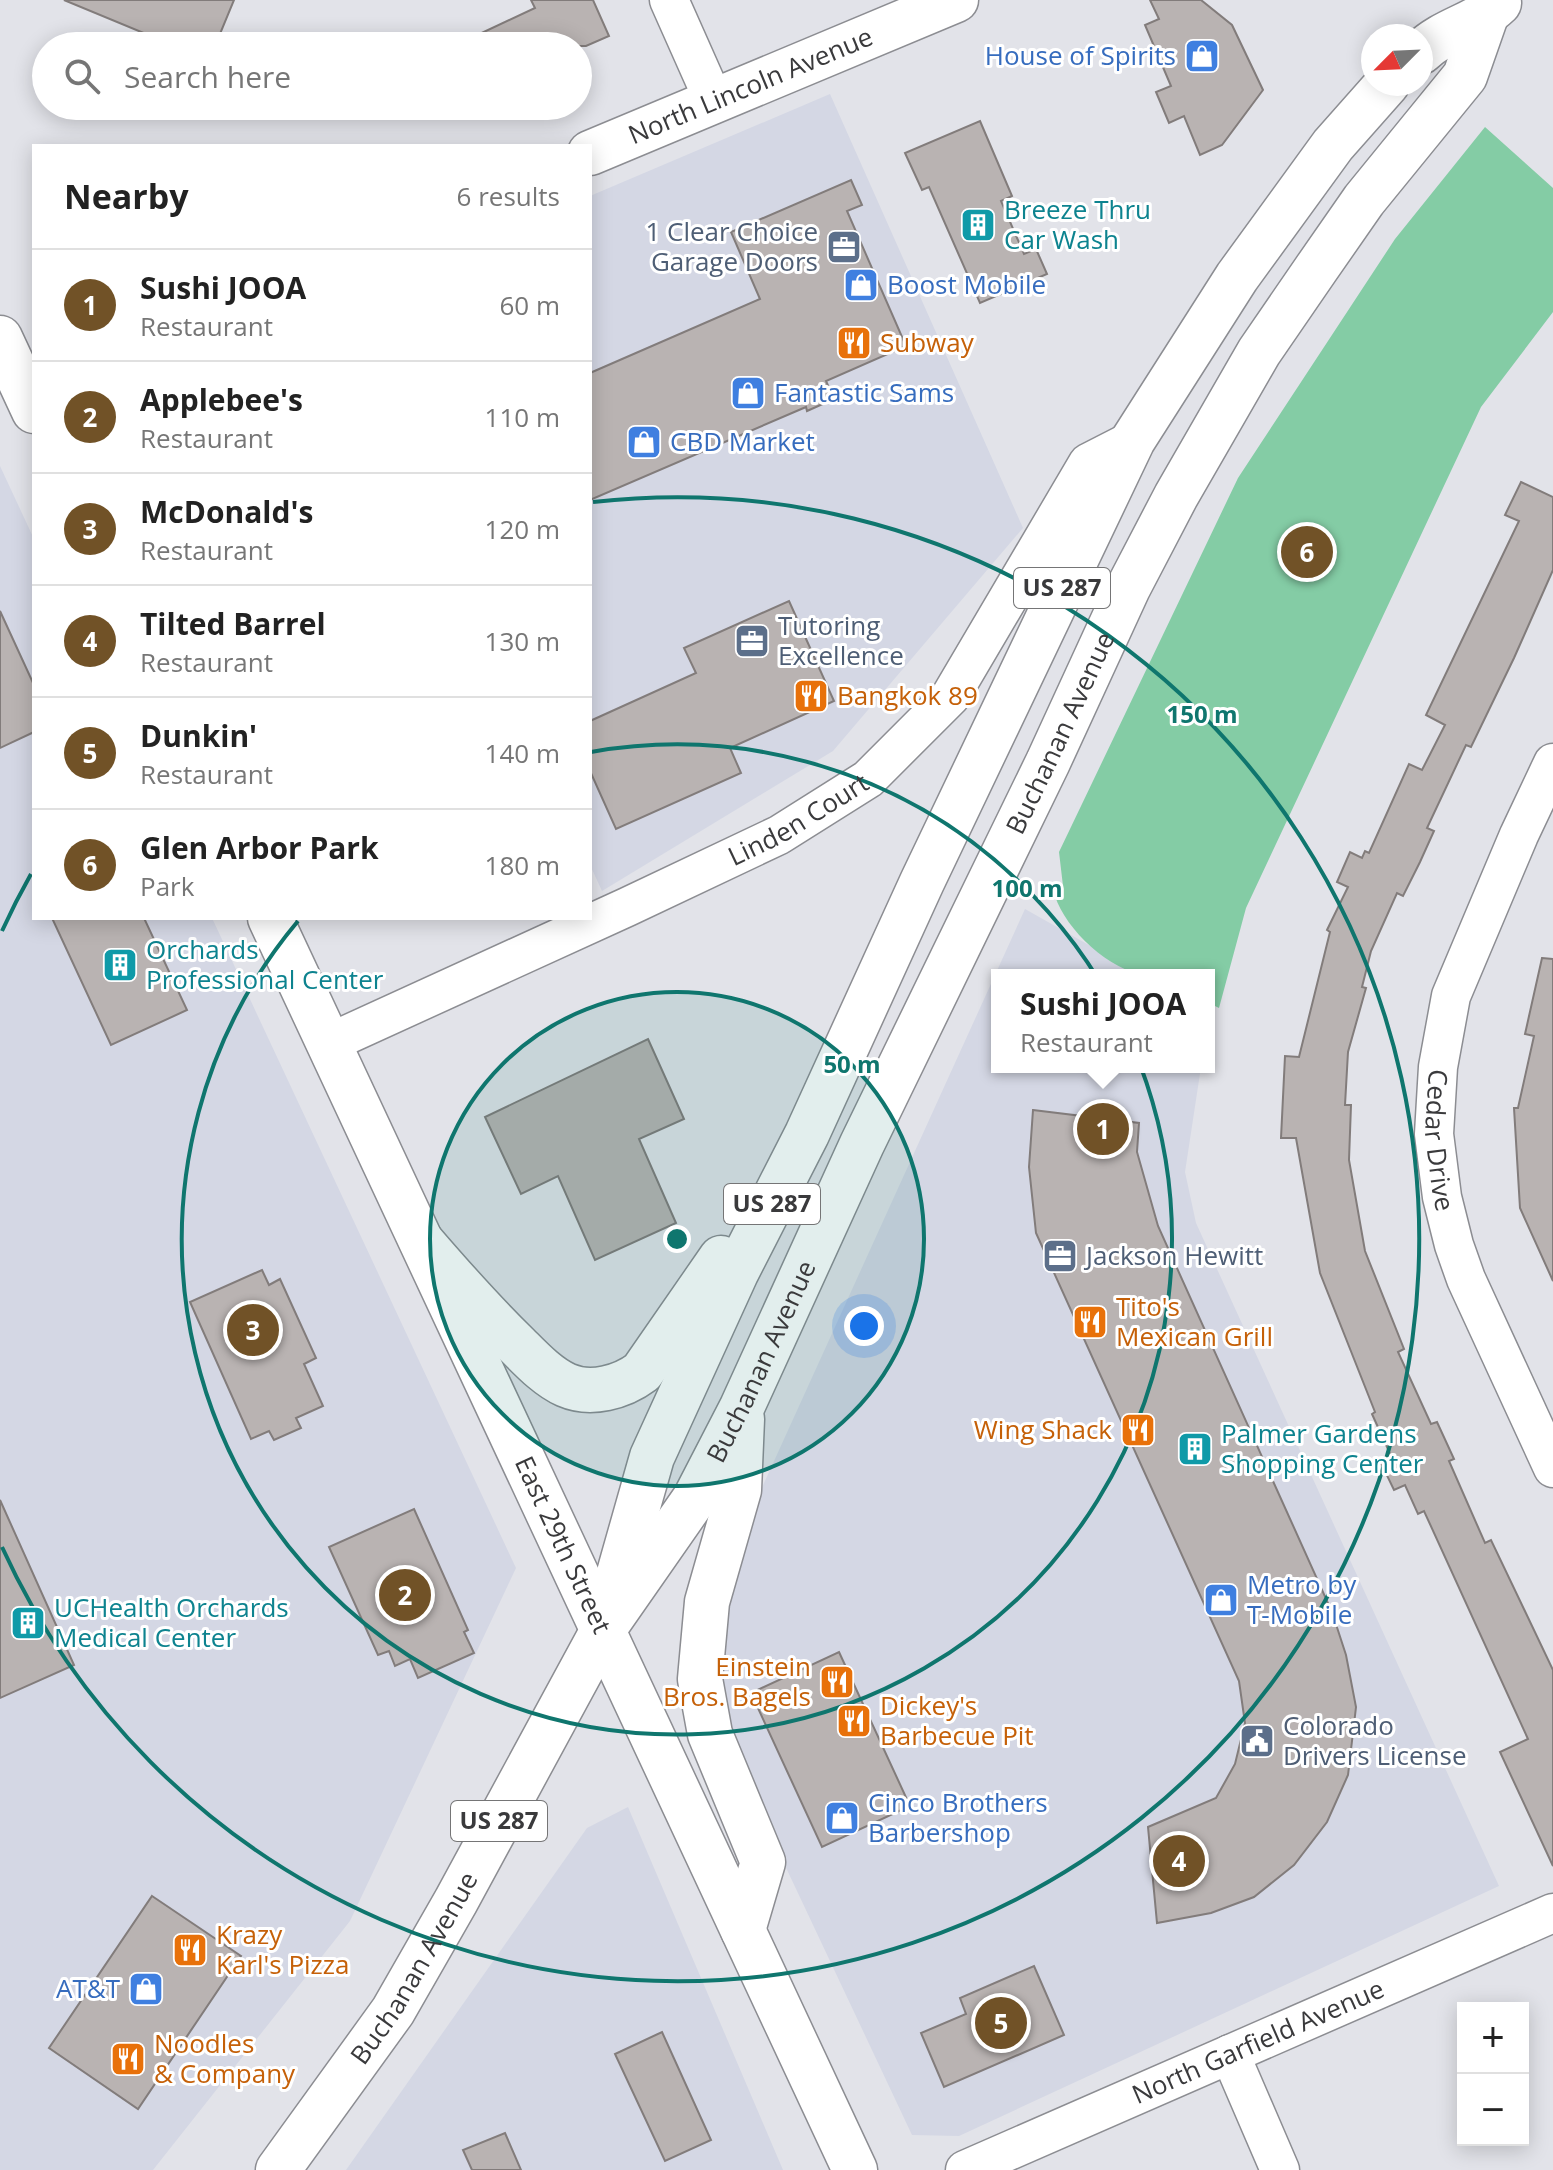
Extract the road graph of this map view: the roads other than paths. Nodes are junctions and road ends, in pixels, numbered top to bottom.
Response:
1 (669, 0) edge
2 (956, 0) edge
3 (1485, 5) edge
4 (1433, 40) edge
5 (1376, 96) edge
6 (713, 99) junction
7 (592, 152) edge
8 (0, 338) edge
9 (24, 402) edge
10 (1133, 440) junction
11 (1553, 763) edge
12 (271, 920) edge
13 (329, 1043) junction
14 (807, 1134) junction
15 (422, 1242) junction
16 (742, 1407) junction
17 (1553, 1468) edge
18 (603, 1630) junction
19 (1553, 1913) edge
20 (743, 1930) junction
21 (1230, 2054) junction
22 (278, 2170) edge
23 (855, 2170) edge
24 (965, 2170) edge
25 (1280, 2170) edge

1 - 6 street
2 - 6 main road, North Lincoln Avenue
3 - 4 main road, Buchanan Avenue / US 287
3 - 16 main road, Buchanan Avenue / US 287
5 - 10 main road, Buchanan Avenue / US 287
6 - 7 main road, North Lincoln Avenue
8 - 9 main road
10 - 13 street, Linden Court
10 - 14 main road, Buchanan Avenue / US 287
11 - 17 street, Cedar Drive
12 - 13 main road, East 29th Street
13 - 15 main road, East 29th Street
14 - 15 main road
14 - 18 main road, Buchanan Avenue / US 287
15 - 18 main road, East 29th Street
16 - 18 main road, Buchanan Avenue / US 287
16 - 20 main road
18 - 20 main road, East 29th Street
18 - 22 main road, Buchanan Avenue / US 287
19 - 21 street, North Garfield Avenue
20 - 23 main road, East 29th Street
21 - 24 street, North Garfield Avenue
21 - 25 street

